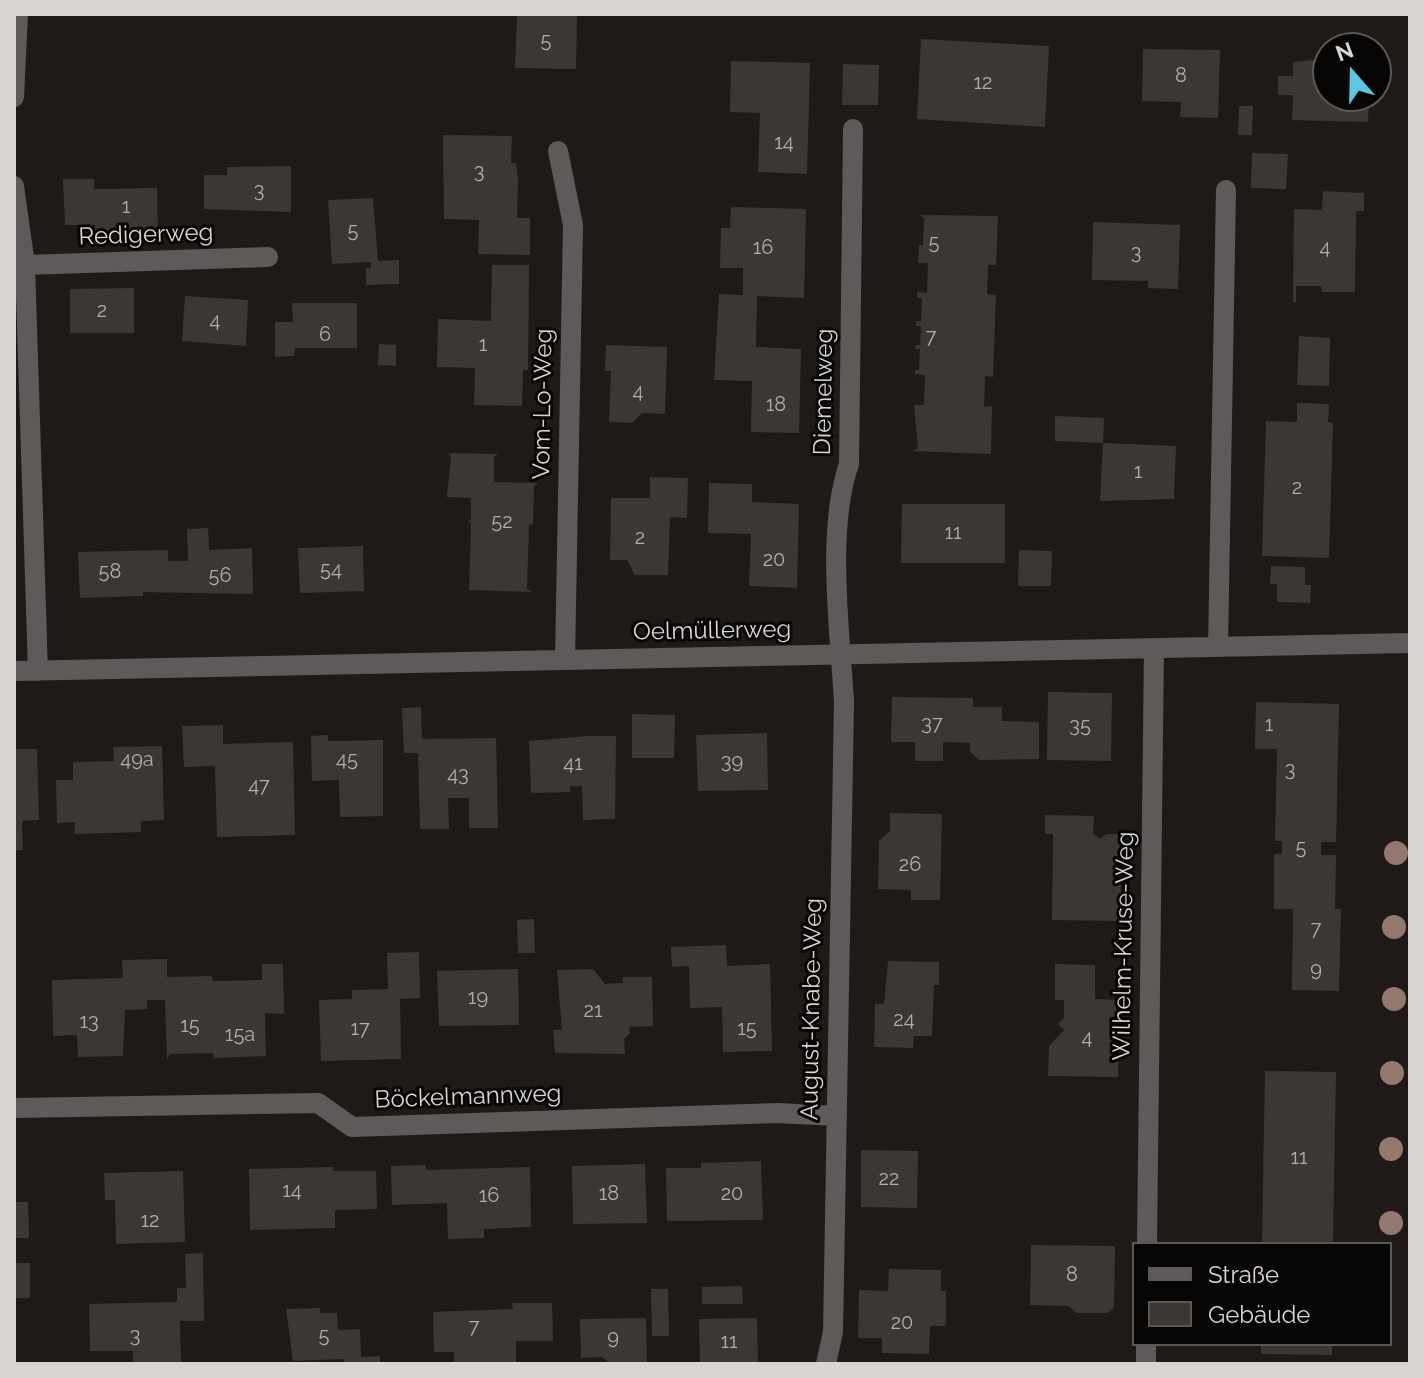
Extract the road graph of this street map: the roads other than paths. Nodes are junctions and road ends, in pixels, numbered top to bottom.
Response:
1 (18, 14) edge
2 (14, 97) edge
3 (853, 129) dead end
4 (558, 151) dead end
5 (14, 186) edge
6 (1226, 190) dead end
7 (268, 257) dead end
8 (25, 265) junction
9 (1410, 643) edge
10 (1218, 647) junction
11 (1154, 648) junction
12 (842, 654) junction
13 (565, 660) junction
14 (14, 671) edge
15 (38, 671) junction
16 (14, 1108) edge
17 (836, 1116) junction
18 (1147, 1242) edge
19 (826, 1364) edge

1 - 2 street
3 - 12 street, Diemelweg
4 - 13 street, Vom-Lo-Weg
5 - 8 street
6 - 10 street
7 - 8 street, Redigerweg
8 - 15 street
9 - 10 street, Oelmüllerweg
10 - 11 street, Oelmüllerweg
11 - 12 street, Oelmüllerweg
11 - 18 street, Wilhelm-Kruse-Weg
12 - 13 street, Oelmüllerweg
12 - 17 street, August-Knabe-Weg
13 - 15 street, Oelmüllerweg
14 - 15 street, Oelmüllerweg
16 - 17 street, Böckelmannweg
17 - 19 street, August-Knabe-Weg

